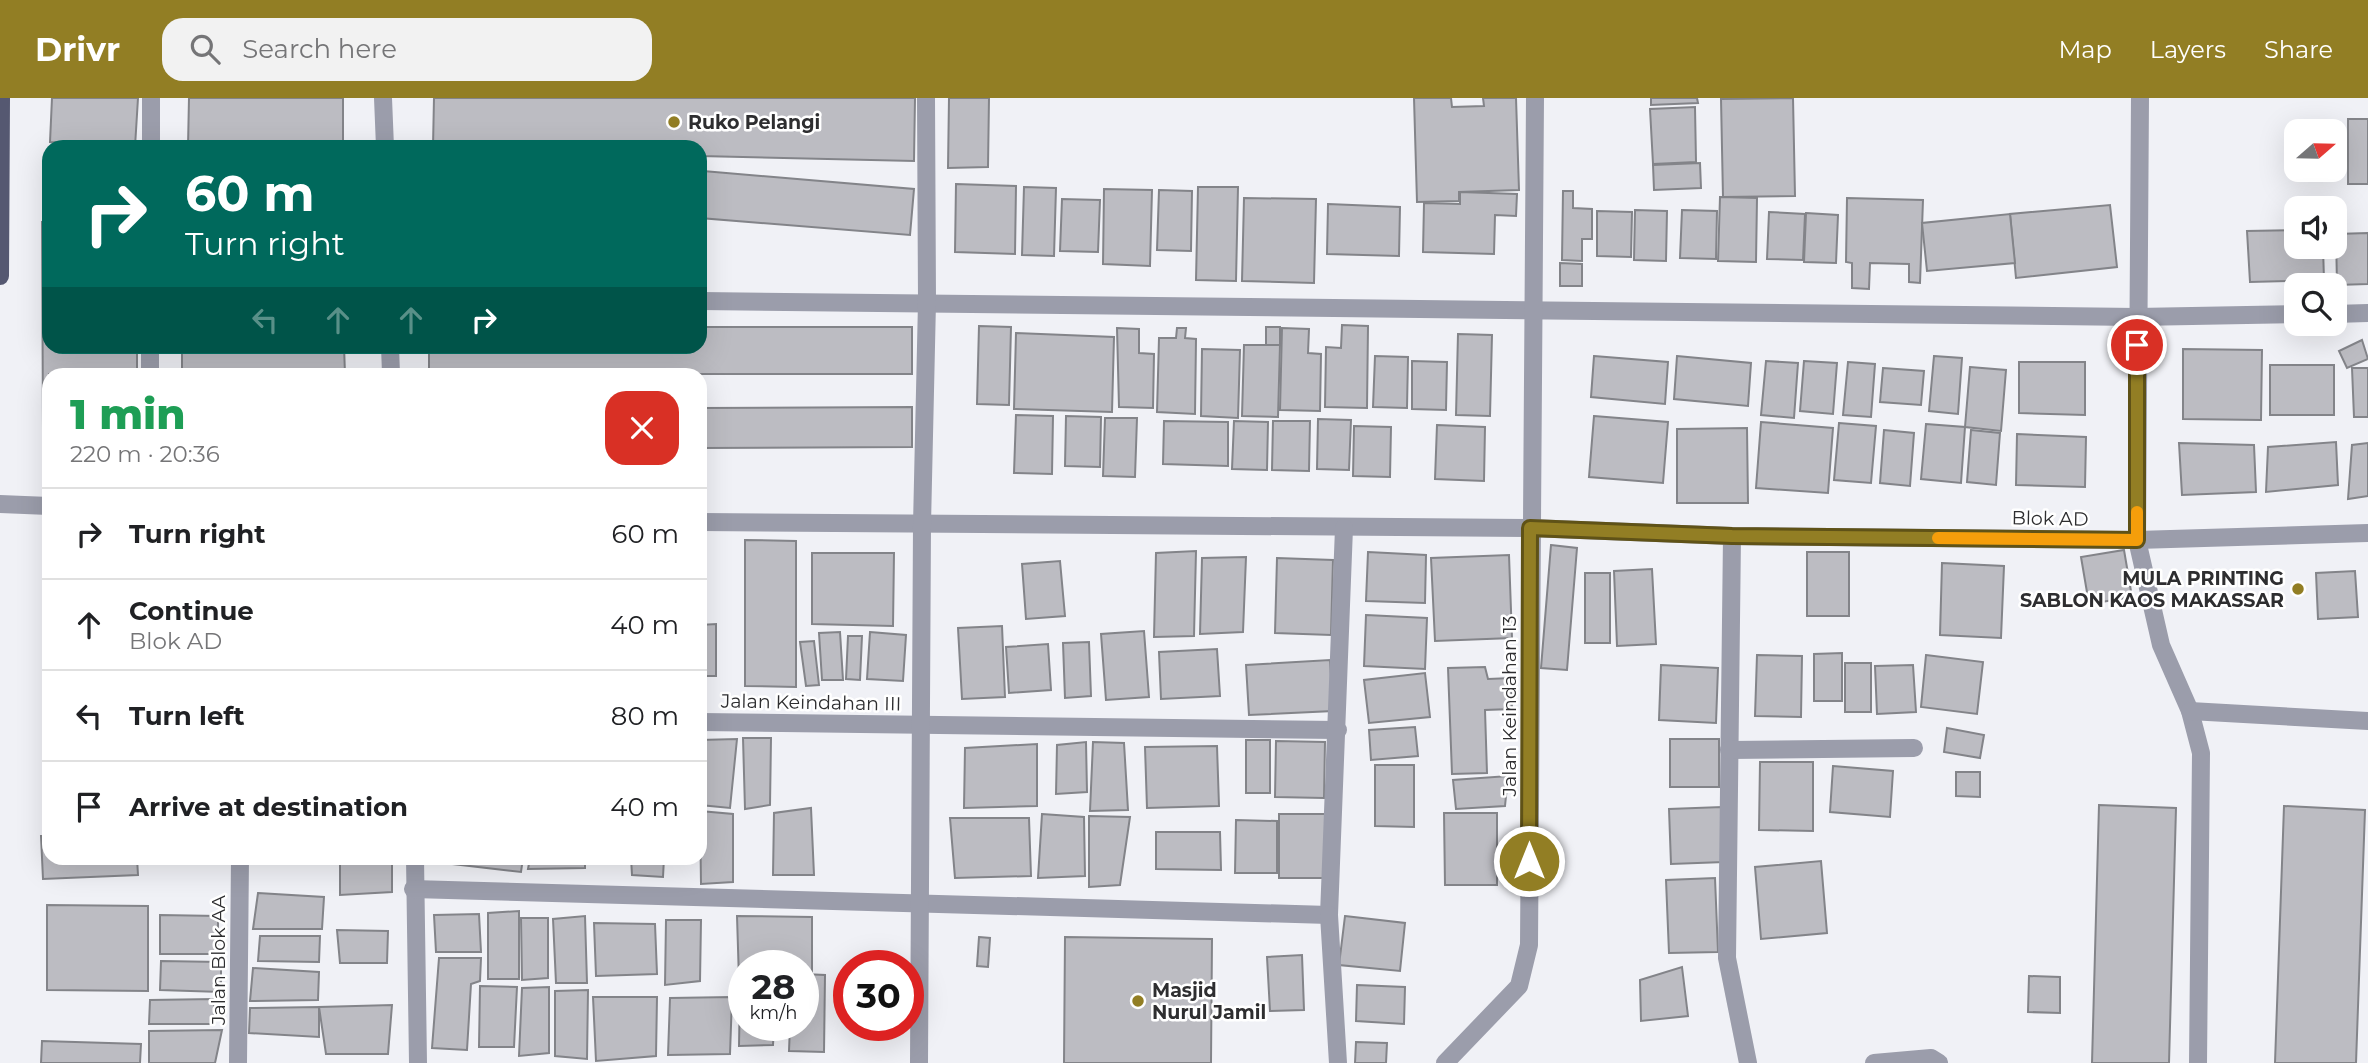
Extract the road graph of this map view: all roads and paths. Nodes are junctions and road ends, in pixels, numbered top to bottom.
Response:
1 (1, 98) edge
2 (151, 98) edge
3 (383, 98) edge
4 (926, 98) edge
5 (1535, 98) edge
6 (2140, 98) edge
7 (151, 140) edge
8 (385, 140) edge
9 (0, 276) edge
10 (707, 301) edge
11 (928, 302) junction
12 (1533, 311) junction
13 (2368, 313) edge
14 (2284, 314) edge
15 (2347, 314) edge
16 (2137, 317) junction
17 (0, 504) edge
18 (42, 506) edge
19 (707, 522) edge
20 (922, 525) junction
21 (1344, 528) junction
22 (1530, 528) junction
23 (2368, 533) edge
24 (1732, 536) junction
25 (2137, 540) junction
26 (2190, 711) junction
27 (2368, 721) edge
28 (707, 722) edge
29 (921, 724) junction
30 (1338, 730) junction
31 (1914, 748) dead end
32 (1729, 750) junction
33 (240, 865) edge
34 (415, 865) edge
35 (414, 890) junction
36 (921, 905) junction
37 (1329, 915) junction
38 (238, 1063) edge
39 (418, 1063) edge
40 (919, 1063) edge
41 (1338, 1063) edge
42 (1445, 1063) edge
43 (1748, 1063) edge
44 (1874, 1063) edge
45 (1939, 1063) edge
46 (2198, 1063) edge

1 - 9 main road
2 - 7 street
3 - 8 street
4 - 11 street
5 - 12 street, Jalan Keindahan 13
6 - 16 street
10 - 11 street
11 - 12 street
11 - 20 street
12 - 16 street
12 - 22 street, Jalan Keindahan 13
13 - 15 street
14 - 16 street
16 - 25 street
17 - 18 street
19 - 20 street, Blok AD
20 - 21 street, Blok AD
20 - 29 street
21 - 22 street, Blok AD
21 - 30 street
22 - 24 street, Blok AD
22 - 42 street, Jalan Keindahan 13
23 - 25 street, Blok AD
24 - 25 street, Blok AD
24 - 32 street
25 - 26 street
26 - 27 street
26 - 46 street
28 - 29 street, Jalan Keindahan III
29 - 30 street, Jalan Keindahan III
29 - 36 street
30 - 37 street
31 - 32 street
32 - 43 street
33 - 38 street, Jalan Blok AA
34 - 35 street
35 - 36 street
35 - 39 street
36 - 37 street
36 - 40 street
37 - 41 street
44 - 45 street

